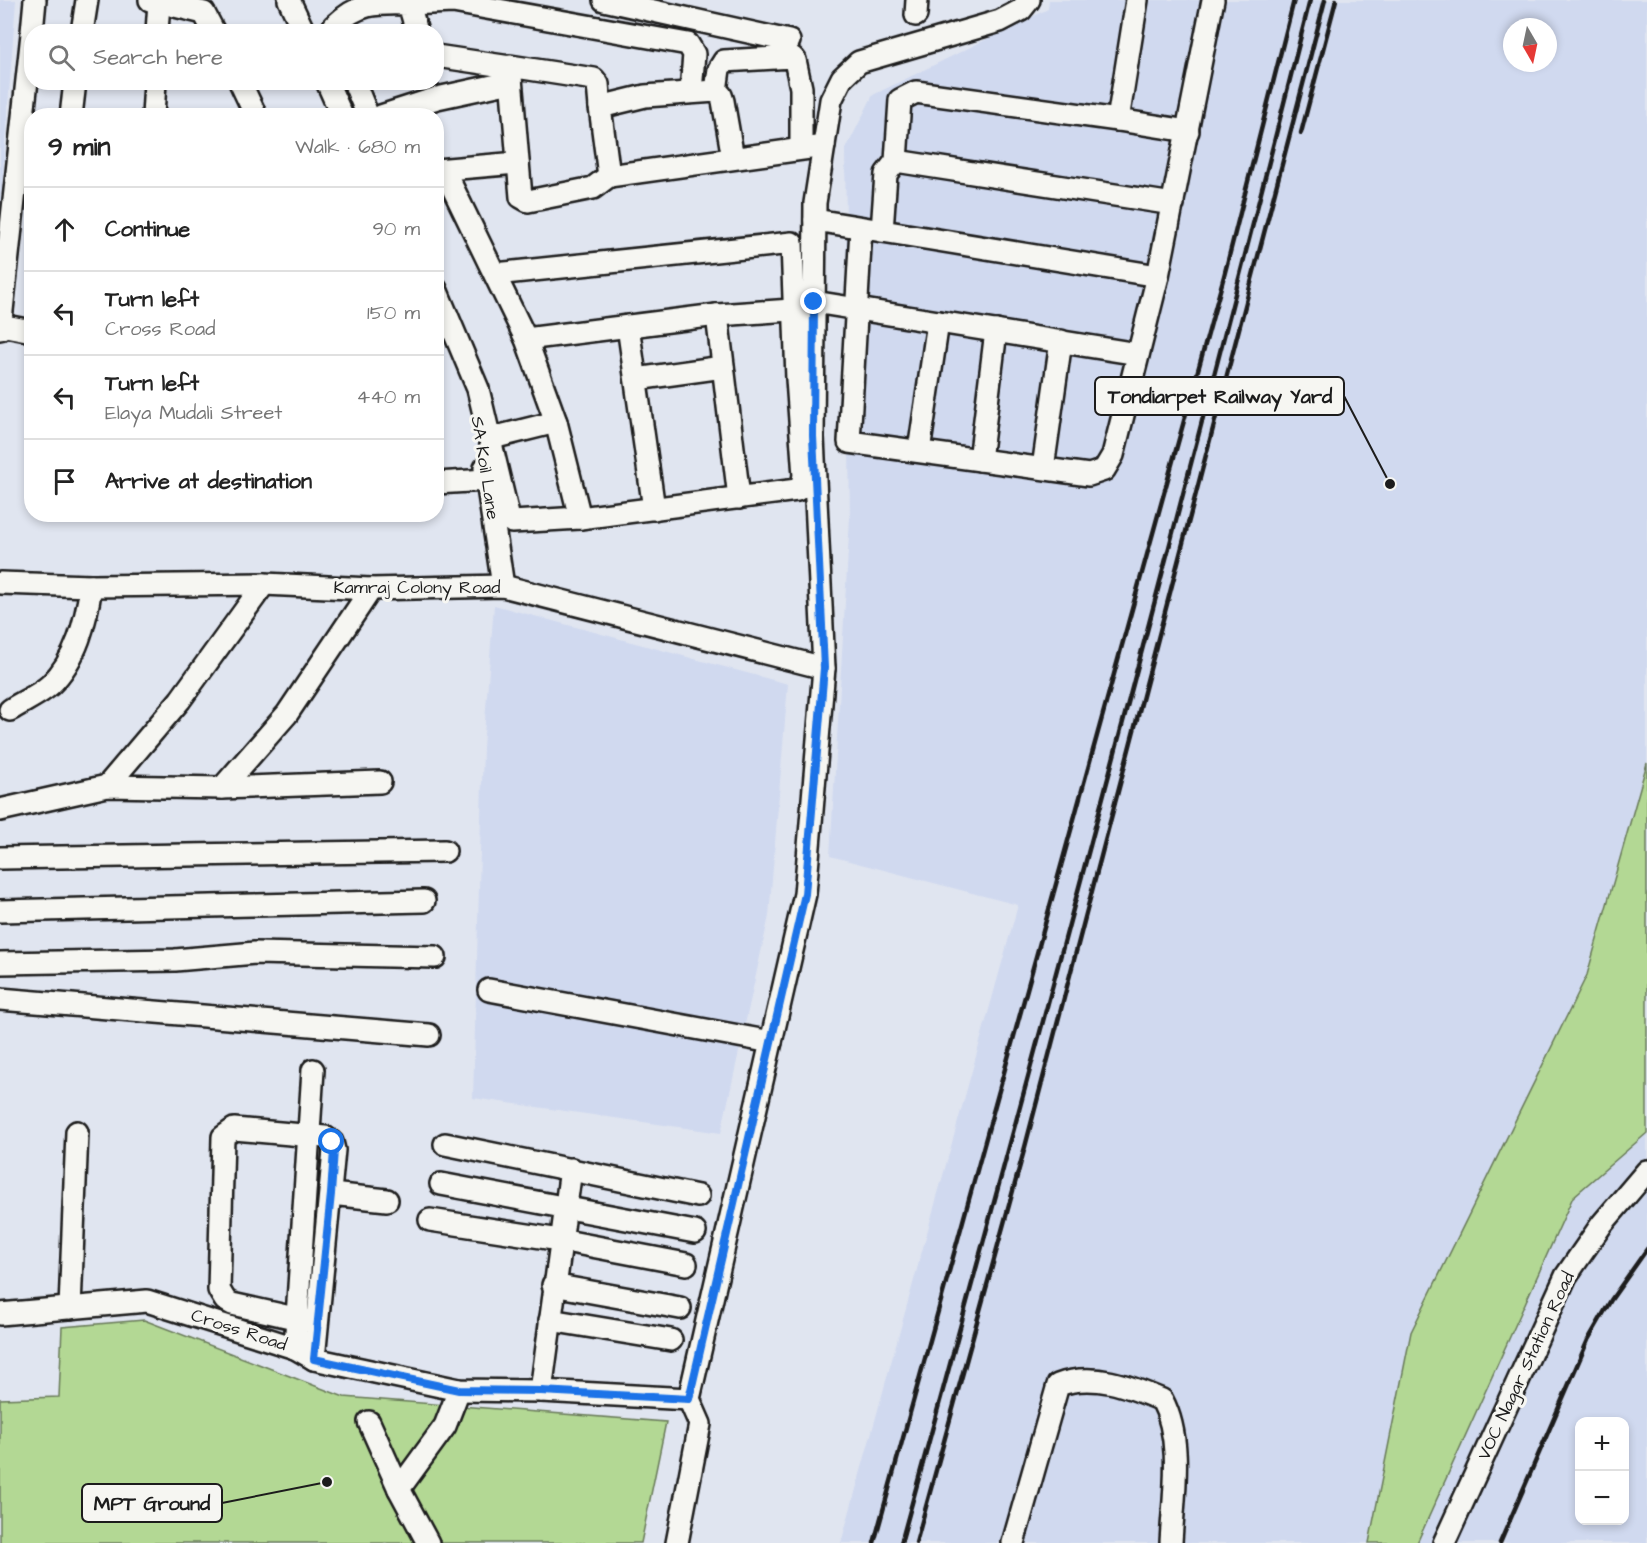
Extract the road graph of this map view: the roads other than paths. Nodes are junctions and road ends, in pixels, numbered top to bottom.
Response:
1 (35, 0) edge
2 (87, 0) edge
3 (289, 0) edge
4 (604, 0) edge
5 (1029, 0) edge
6 (1137, 0) edge
7 (1213, 0) edge
8 (154, 1) edge
9 (409, 4) junction
10 (33, 24) edge
11 (83, 24) edge
12 (156, 24) edge
13 (210, 24) edge
14 (300, 24) edge
15 (336, 24) edge
16 (415, 24) edge
17 (789, 41) dead end
18 (444, 58) edge
19 (510, 74) junction
20 (24, 85) edge
21 (444, 88) edge
22 (74, 90) edge
23 (154, 90) edge
24 (244, 90) edge
25 (331, 90) edge
26 (357, 90) edge
27 (435, 90) edge
28 (716, 91) junction
29 (691, 92) junction
30 (600, 107) junction
31 (72, 108) edge
32 (153, 108) edge
33 (252, 108) edge
34 (338, 108) edge
35 (365, 108) edge
36 (398, 108) edge
37 (1118, 120) junction
38 (1188, 131) junction
39 (824, 146) junction
40 (801, 148) junction
41 (733, 158) junction
42 (896, 161) junction
43 (518, 163) junction
44 (444, 170) edge
45 (609, 176) junction
46 (444, 178) edge
47 (7, 195) edge
48 (1173, 204) junction
49 (814, 220) junction
50 (872, 230) junction
51 (495, 274) junction
52 (1158, 276) junction
53 (444, 307) edge
54 (807, 307) junction
55 (857, 309) junction
56 (717, 315) junction
57 (938, 322) junction
58 (628, 326) junction
59 (0, 327) edge
60 (24, 330) edge
61 (996, 331) junction
62 (444, 338) edge
63 (526, 339) junction
64 (1061, 342) junction
65 (1138, 354) junction
66 (723, 367) junction
67 (636, 380) junction
68 (556, 423) junction
69 (492, 438) junction
70 (919, 451) junction
71 (980, 460) junction
72 (1043, 468) junction
73 (487, 480) junction
74 (444, 483) edge
75 (739, 498) junction
76 (654, 509) junction
77 (580, 518) junction
78 (0, 583) edge
79 (264, 584) junction
80 (91, 586) junction
81 (503, 586) junction
82 (371, 588) junction
83 (824, 668) junction
84 (10, 710) dead end
85 (380, 782) dead end
86 (107, 786) junction
87 (222, 788) junction
88 (0, 810) edge
89 (445, 851) dead end
90 (0, 858) edge
91 (424, 901) dead end
92 (0, 910) edge
93 (435, 957) dead end
94 (0, 963) edge
95 (489, 990) dead end
96 (0, 999) edge
97 (429, 1035) dead end
98 (771, 1042) junction
99 (313, 1070) dead end
100 (77, 1132) dead end
101 (309, 1137) junction
102 (445, 1144) dead end
103 (571, 1169) junction
104 (1647, 1171) edge
105 (441, 1184) dead end
106 (331, 1194) junction
107 (698, 1196) dead end
108 (387, 1200) dead end
109 (565, 1206) junction
110 (430, 1220) dead end
111 (695, 1232) dead end
112 (560, 1240) junction
113 (686, 1264) dead end
114 (554, 1285) junction
115 (70, 1308) junction
116 (680, 1308) dead end
117 (0, 1314) edge
118 (550, 1320) junction
119 (308, 1321) junction
120 (671, 1340) dead end
121 (295, 1348) junction
122 (314, 1359) junction
123 (459, 1390) junction
124 (541, 1391) junction
125 (689, 1399) junction
126 (369, 1422) dead end
127 (399, 1489) junction
128 (428, 1543) edge
129 (677, 1543) edge
130 (1012, 1543) edge
131 (1171, 1543) edge
132 (1444, 1543) edge

1 - 10 street
2 - 11 street
3 - 14 street
4 - 17 street
5 - 39 street
6 - 37 street
7 - 38 street
8 - 12 street
8 - 13 street
9 - 15 street
9 - 16 street
9 - 29 street
18 - 19 street
19 - 21 street
19 - 30 street
19 - 43 street
20 - 47 street
22 - 31 street
23 - 32 street
24 - 33 street
25 - 34 street
26 - 35 street
27 - 36 street
28 - 29 street
28 - 40 street
28 - 41 street
29 - 30 street
30 - 45 street
37 - 38 street
37 - 42 street
38 - 48 street
39 - 40 street
39 - 49 street
40 - 41 street
41 - 45 street
42 - 48 street
42 - 50 street
43 - 44 street
43 - 45 street
46 - 51 street
47 - 59 street
48 - 52 street
49 - 50 street
49 - 54 street
50 - 52 street
50 - 55 street
51 - 54 street
51 - 63 street
52 - 65 street
53 - 69 street
54 - 55 street
54 - 56 street
54 - 75 street
54 - 83 street
55 - 57 street
55 - 70 street
56 - 58 street
56 - 66 street
57 - 61 street
57 - 70 street
58 - 63 street
58 - 67 street
59 - 60 street
61 - 64 street
61 - 71 street
62 - 73 street, SA Koil Lane
63 - 68 street
64 - 65 street
64 - 72 street
65 - 72 street
66 - 67 street
66 - 75 street
67 - 76 street
68 - 69 street
68 - 77 street
69 - 77 street
70 - 71 street
71 - 72 street
73 - 74 street
73 - 81 street, SA Koil Lane
75 - 76 street
76 - 77 street
78 - 80 street, Kamraj Colony Road
79 - 80 street, Kamraj Colony Road
79 - 82 street, Kamraj Colony Road
79 - 86 street
80 - 84 street
81 - 82 street, Kamraj Colony Road
81 - 83 street, Kamraj Colony Road
82 - 87 street
83 - 98 street
85 - 87 street
86 - 87 street
86 - 88 street
89 - 90 street
91 - 92 street
93 - 94 street
95 - 98 street
96 - 97 street
98 - 125 street
99 - 101 street
100 - 115 street
101 - 106 street
101 - 119 street
101 - 119 street
102 - 103 street
103 - 107 street
103 - 109 street
104 - 132 street, VOC Nagar Station Road
105 - 109 street
106 - 108 street
106 - 119 street
109 - 111 street
109 - 112 street
110 - 112 street
112 - 113 street
112 - 114 street
114 - 116 street
114 - 118 street
115 - 117 street, Cross Road
115 - 121 street, Cross Road
118 - 120 street
118 - 124 street
119 - 121 street
119 - 122 street
121 - 122 street, Cross Road
122 - 123 street, Cross Road
123 - 124 street, Cross Road
123 - 127 street
124 - 125 street, Cross Road
125 - 129 street
126 - 127 street
127 - 128 street
130 - 131 street

